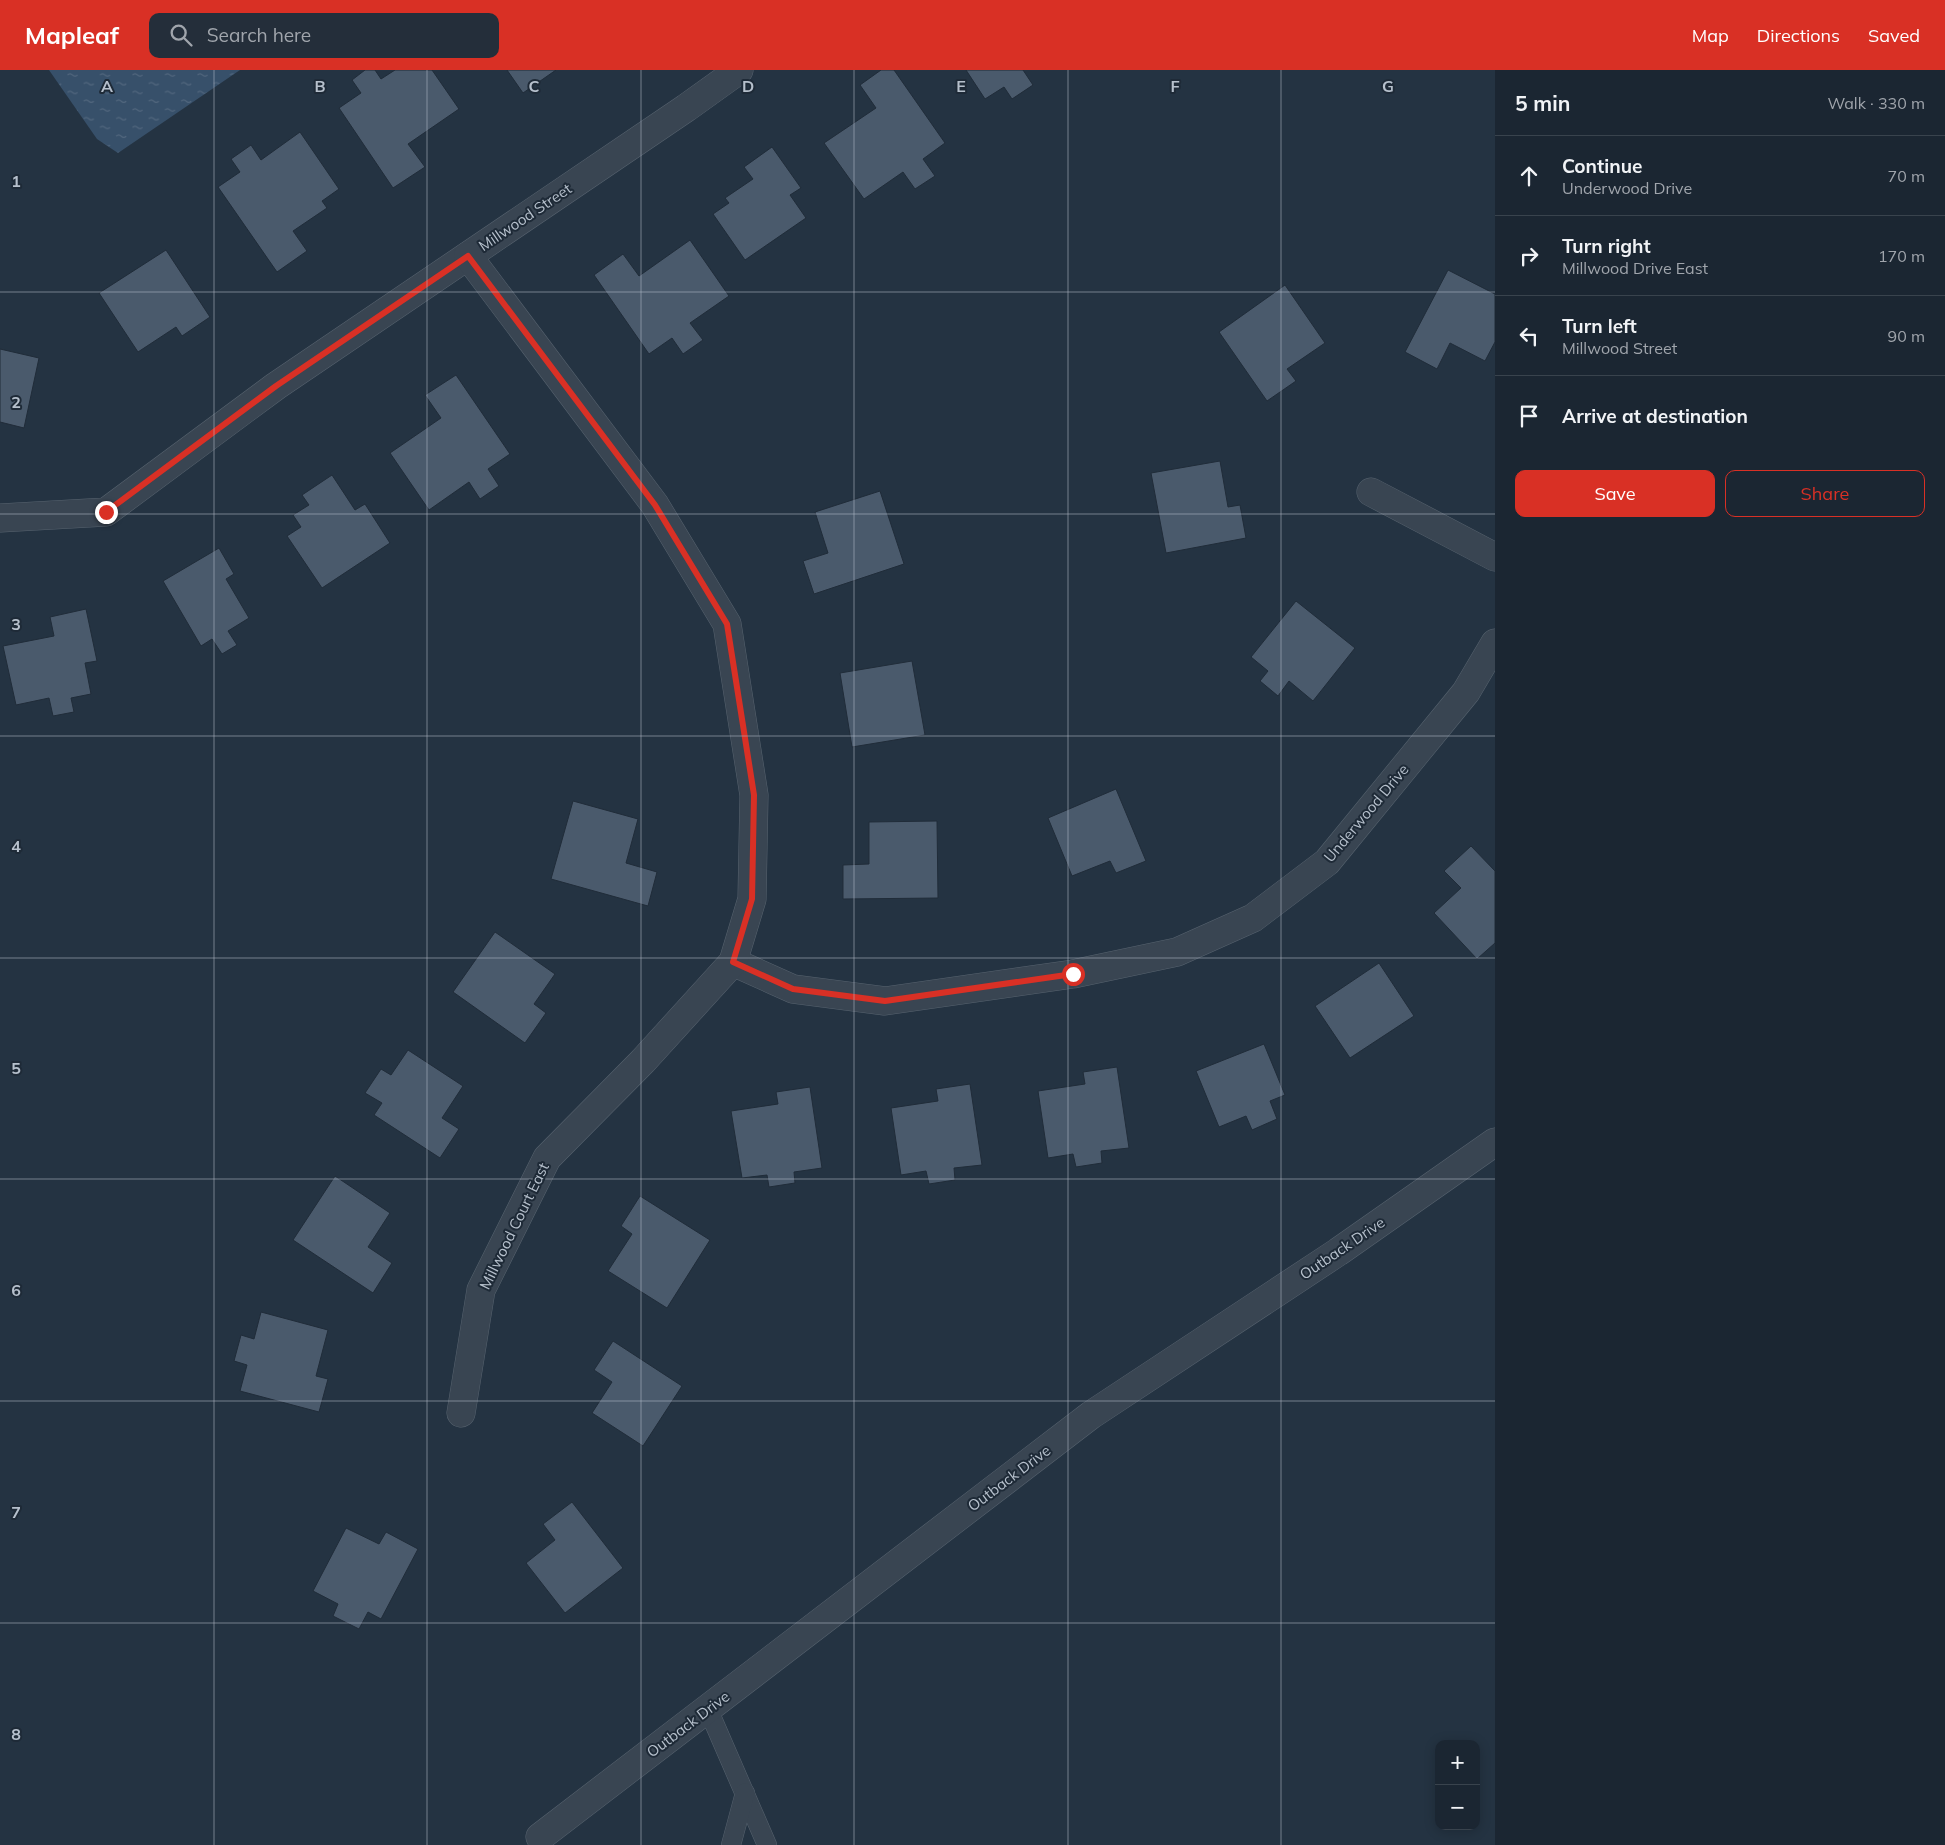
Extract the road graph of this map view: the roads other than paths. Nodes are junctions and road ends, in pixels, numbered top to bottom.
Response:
1 (739, 70) edge
2 (468, 256) junction
3 (1371, 492) dead end
4 (0, 518) edge
5 (1495, 557) edge
6 (1495, 643) edge
7 (733, 962) junction
8 (1495, 1142) edge
9 (462, 1413) dead end
10 (708, 1708) junction
11 (745, 1794) junction
12 (539, 1841) edge
13 (731, 1845) edge
14 (768, 1845) edge

1 - 2 street, Millwood Street
2 - 4 street, Millwood Street
2 - 7 street
3 - 5 street
6 - 7 street, Underwood Drive
7 - 9 street, Millwood Court East
8 - 10 street, Outback Drive
10 - 11 lane
10 - 12 street, Outback Drive
11 - 13 lane
11 - 14 lane

